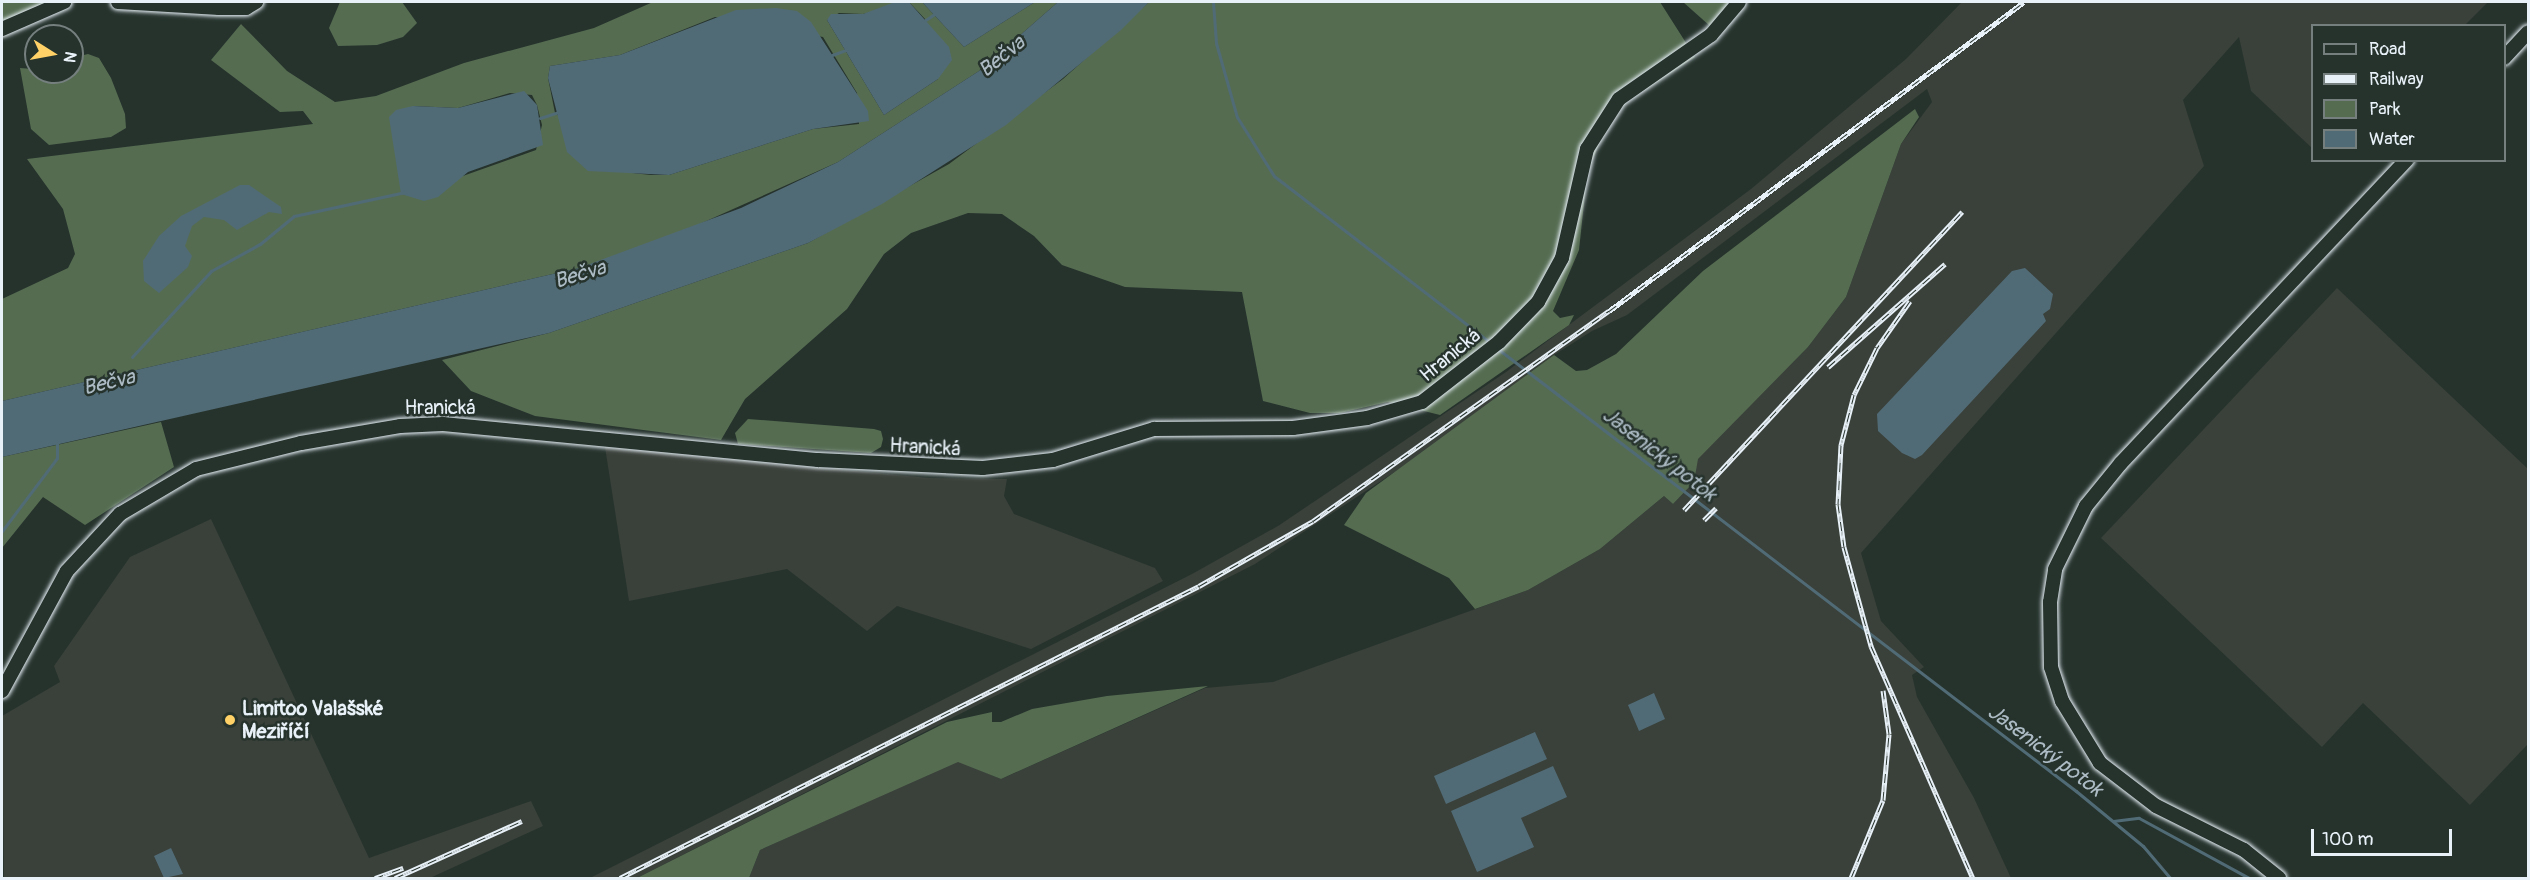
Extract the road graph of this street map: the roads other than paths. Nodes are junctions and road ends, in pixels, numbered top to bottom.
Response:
1 (64, 2) edge
2 (118, 2) edge
3 (256, 2) edge
4 (1739, 2) edge
5 (2, 29) edge
6 (2529, 33) edge
7 (2506, 57) edge
8 (2405, 162) edge
9 (2, 691) edge
10 (2279, 879) edge

1 - 5 street
2 - 3 street
4 - 9 street, Hranická
6 - 7 street
8 - 10 street

